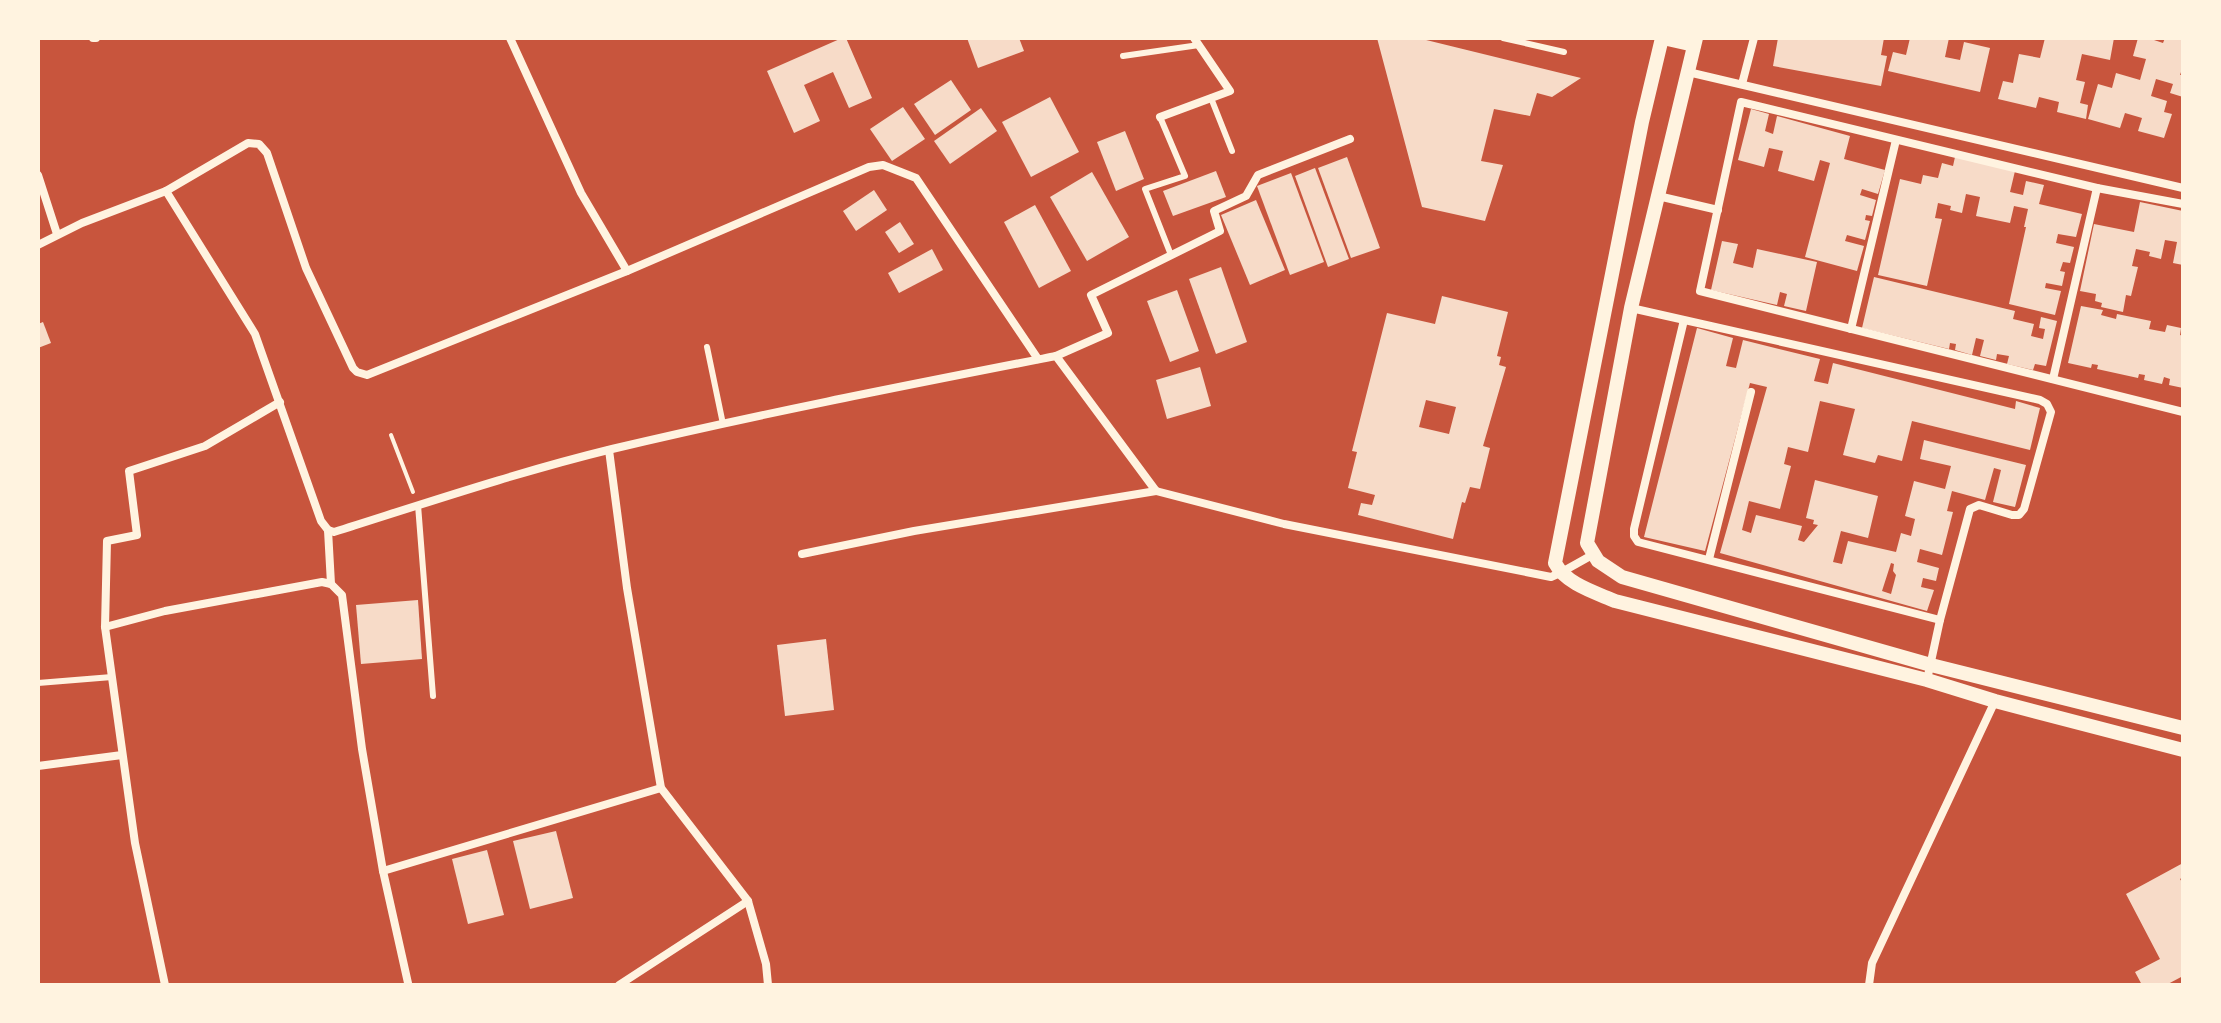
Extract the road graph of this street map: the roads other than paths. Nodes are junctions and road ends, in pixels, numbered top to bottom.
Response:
1 (510, 38) edge
2 (1503, 38) edge
3 (1662, 38) edge
4 (1754, 38) edge
5 (1529, 41) edge
6 (1197, 42) edge
7 (1695, 42) edge
8 (1564, 52) dead end
9 (1123, 56) dead end
10 (1688, 72) junction
11 (1742, 84) junction
12 (1211, 98) junction
13 (1160, 117) joint
14 (1350, 139) dead end
15 (1896, 140) junction
16 (1232, 151) dead end
17 (38, 175) edge
18 (2097, 188) junction
19 (2183, 188) edge
20 (166, 191) junction
21 (1658, 196) junction
22 (2183, 204) edge
23 (1718, 210) junction
24 (57, 234) junction
25 (38, 245) edge
26 (1171, 255) junction
27 (627, 271) junction
28 (1631, 308) junction
29 (1684, 320) junction
30 (1851, 329) junction
31 (707, 347) dead end
32 (1056, 356) junction
33 (1038, 359) junction
34 (2053, 379) junction
35 (1751, 392) dead end
36 (280, 402) junction
37 (2183, 412) edge
38 (723, 424) junction
39 (609, 450) junction
40 (1156, 491) junction
41 (418, 505) junction
42 (328, 530) junction
43 (802, 554) dead end
44 (1594, 554) junction
45 (1709, 559) junction
46 (1560, 573) junction
47 (331, 584) junction
48 (1940, 620) junction
49 (105, 627) junction
50 (1929, 673) junction
51 (112, 677) junction
52 (38, 683) edge
53 (433, 696) dead end
54 (1995, 701) junction
55 (2183, 728) edge
56 (2183, 750) edge
57 (122, 755) junction
58 (38, 766) edge
59 (661, 788) junction
60 (383, 871) junction
61 (748, 901) junction
62 (408, 983) edge
63 (165, 985) edge
64 (619, 985) edge
65 (768, 985) edge
66 (1869, 985) edge

1 - 27 street
2 - 5 lane
3 - 7 street
3 - 46 street
4 - 11 street
5 - 8 lane
6 - 9 lane
6 - 12 street
7 - 10 street
10 - 11 street
10 - 21 street
11 - 19 street
12 - 13 street
12 - 16 lane
13 - 26 lane
14 - 26 street
15 - 18 street
15 - 23 street
15 - 30 street
17 - 24 street
18 - 22 street
18 - 34 street
20 - 24 street
20 - 27 street
20 - 36 street
21 - 23 street
21 - 28 street
23 - 30 street
24 - 25 street
26 - 32 street
27 - 33 street
28 - 29 street
28 - 44 street
29 - 45 street
29 - 48 street
30 - 34 street
31 - 38 lane
32 - 33 street
32 - 40 street
33 - 38 street
34 - 37 street
35 - 45 street
36 - 42 street
36 - 49 street
38 - 39 street
39 - 41 street
39 - 59 street
40 - 43 street
40 - 46 street
41 - 42 street
41 - 53 lane
42 - 47 street
44 - 46 street
44 - 50 street
45 - 48 street
46 - 50 street
47 - 49 street
47 - 60 street
48 - 50 street
49 - 51 street
50 - 54 street
50 - 55 street
51 - 52 lane
51 - 57 street
54 - 56 street
54 - 66 street
57 - 58 street
57 - 63 street
59 - 60 street
59 - 61 street
60 - 62 street
61 - 64 street
61 - 65 street

